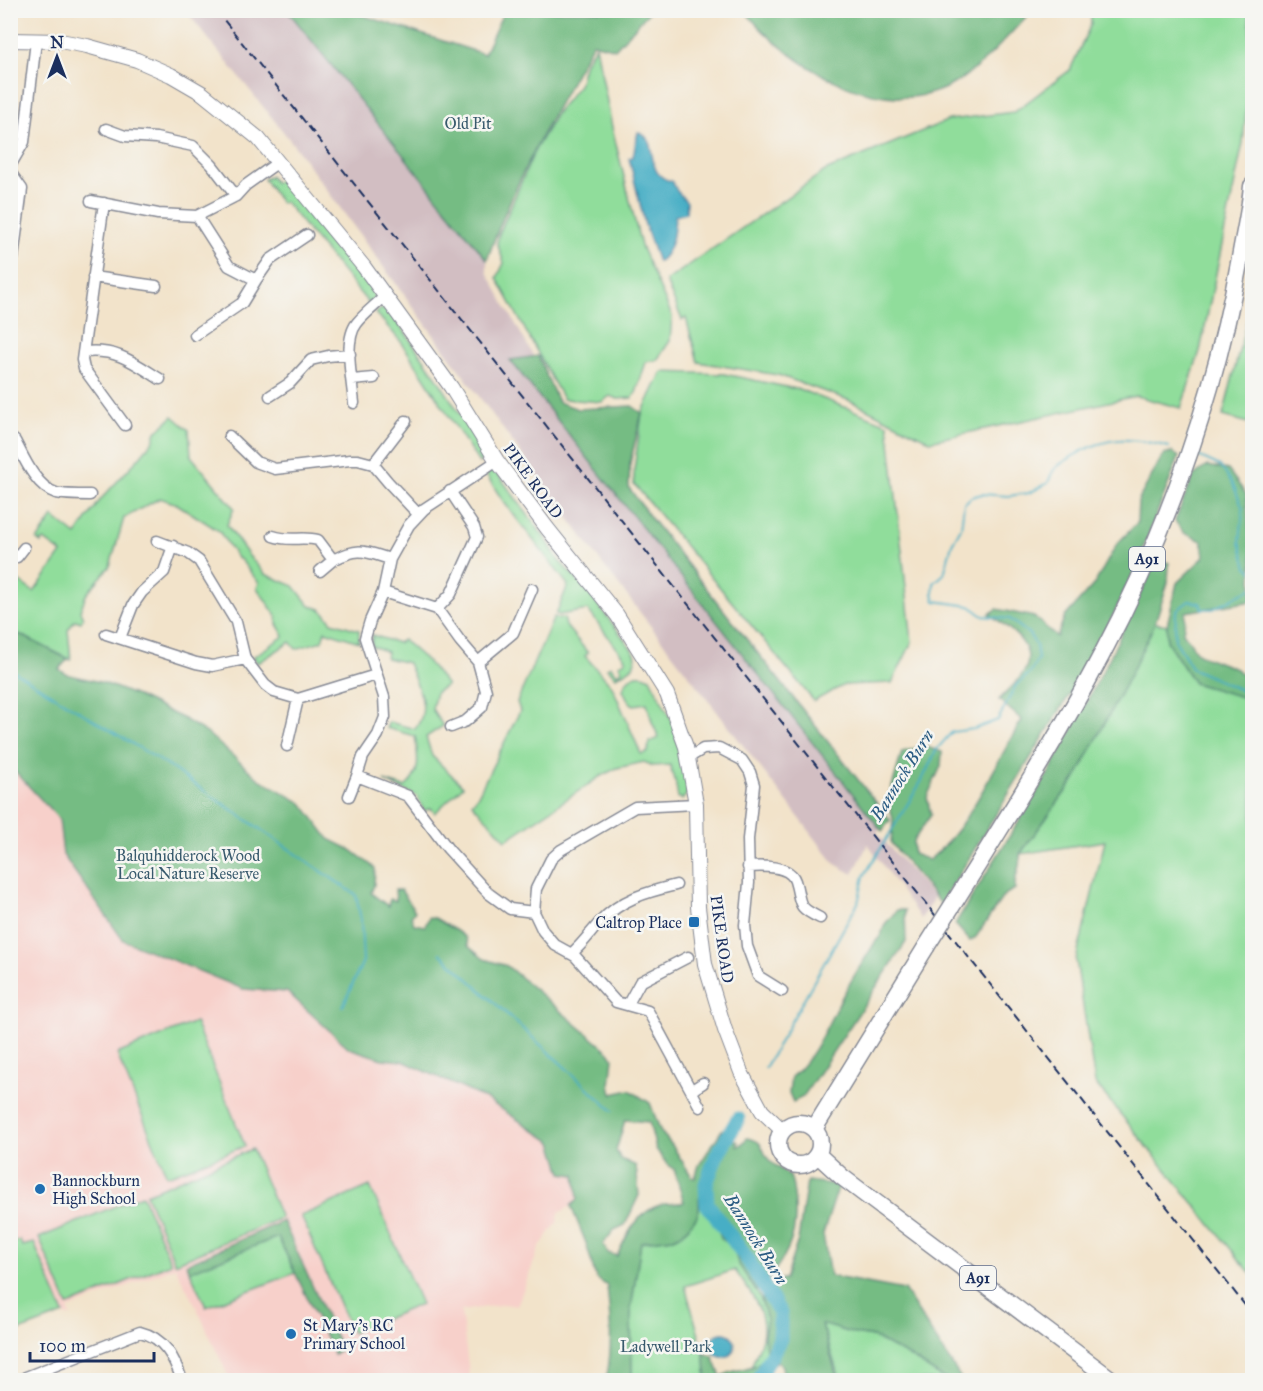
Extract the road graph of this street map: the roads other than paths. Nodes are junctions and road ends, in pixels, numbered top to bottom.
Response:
1 (10, 40) edge
2 (36, 40) junction
3 (106, 129) dead end
4 (277, 163) junction
5 (10, 166) edge
6 (10, 172) edge
7 (1252, 186) edge
8 (236, 196) junction
9 (91, 201) dead end
10 (104, 203) junction
11 (197, 216) junction
12 (307, 235) dead end
13 (13, 258) dead end
14 (93, 277) junction
15 (256, 280) junction
16 (150, 282) dead end
17 (385, 296) junction
18 (195, 335) dead end
19 (85, 352) junction
20 (350, 354) junction
21 (374, 378) dead end
22 (160, 379) dead end
23 (352, 380) junction
24 (270, 396) dead end
25 (354, 403) dead end
26 (406, 421) dead end
27 (125, 425) dead end
28 (229, 436) dead end
29 (10, 438) edge
30 (497, 461) junction
31 (373, 464) junction
32 (450, 491) junction
33 (90, 495) dead end
34 (418, 514) junction
35 (273, 536) dead end
36 (157, 541) dead end
37 (173, 546) junction
38 (390, 559) junction
39 (333, 560) junction
40 (320, 571) dead end
41 (532, 589) dead end
42 (383, 592) junction
43 (437, 609) junction
44 (106, 634) dead end
45 (120, 638) junction
46 (245, 659) junction
47 (478, 662) junction
48 (376, 675) junction
49 (298, 699) junction
50 (466, 721) junction
51 (451, 726) dead end
52 (471, 732) dead end
53 (287, 746) dead end
54 (688, 758) junction
55 (357, 776) junction
56 (349, 796) dead end
57 (696, 804) junction
58 (748, 867) junction
59 (676, 885) dead end
60 (534, 912) junction
61 (820, 918) dead end
62 (570, 954) junction
63 (687, 957) dead end
64 (782, 991) dead end
65 (628, 1004) junction
66 (703, 1083) dead end
67 (692, 1090) junction
68 (700, 1107) dead end
69 (811, 1127) junction
70 (782, 1130) junction
71 (813, 1159) junction
72 (22, 1380) edge
73 (182, 1380) edge
74 (1112, 1380) edge

1 - 2 street, PIKE ROAD
2 - 4 street, PIKE ROAD
2 - 5 street
3 - 8 street
4 - 8 street
4 - 17 street, PIKE ROAD
6 - 13 street
7 - 69 main road, A91, bridge
8 - 11 street
9 - 10 street
10 - 11 street
10 - 14 street
11 - 15 street
12 - 15 street
14 - 16 street
14 - 19 street
15 - 18 street
17 - 20 street
17 - 30 street, PIKE ROAD
19 - 22 street
19 - 27 street
20 - 23 street
20 - 24 street
21 - 23 street
23 - 25 street
26 - 31 street
28 - 31 street
29 - 33 street
30 - 32 street
30 - 54 street, PIKE ROAD
31 - 34 street
32 - 34 street
32 - 43 street
34 - 38 street
35 - 39 street
36 - 37 street
37 - 45 street
37 - 46 street
38 - 39 street
38 - 42 street
39 - 40 street
41 - 47 street
42 - 43 street
42 - 48 street
43 - 47 street
44 - 45 street
45 - 46 street
46 - 49 street
47 - 50 street
48 - 49 street
48 - 55 street
49 - 53 street
50 - 51 street
50 - 52 street
54 - 57 street, PIKE ROAD
54 - 58 street
55 - 56 street
55 - 60 street
57 - 60 street
57 - 70 street, PIKE ROAD
58 - 61 street
58 - 64 street
59 - 62 street
60 - 62 street
62 - 65 street
63 - 65 street
65 - 67 street
66 - 67 street
67 - 68 street
69 - 70 main road
69 - 71 main road
70 - 71 main road, A91
71 - 74 main road, A91
72 - 73 street

